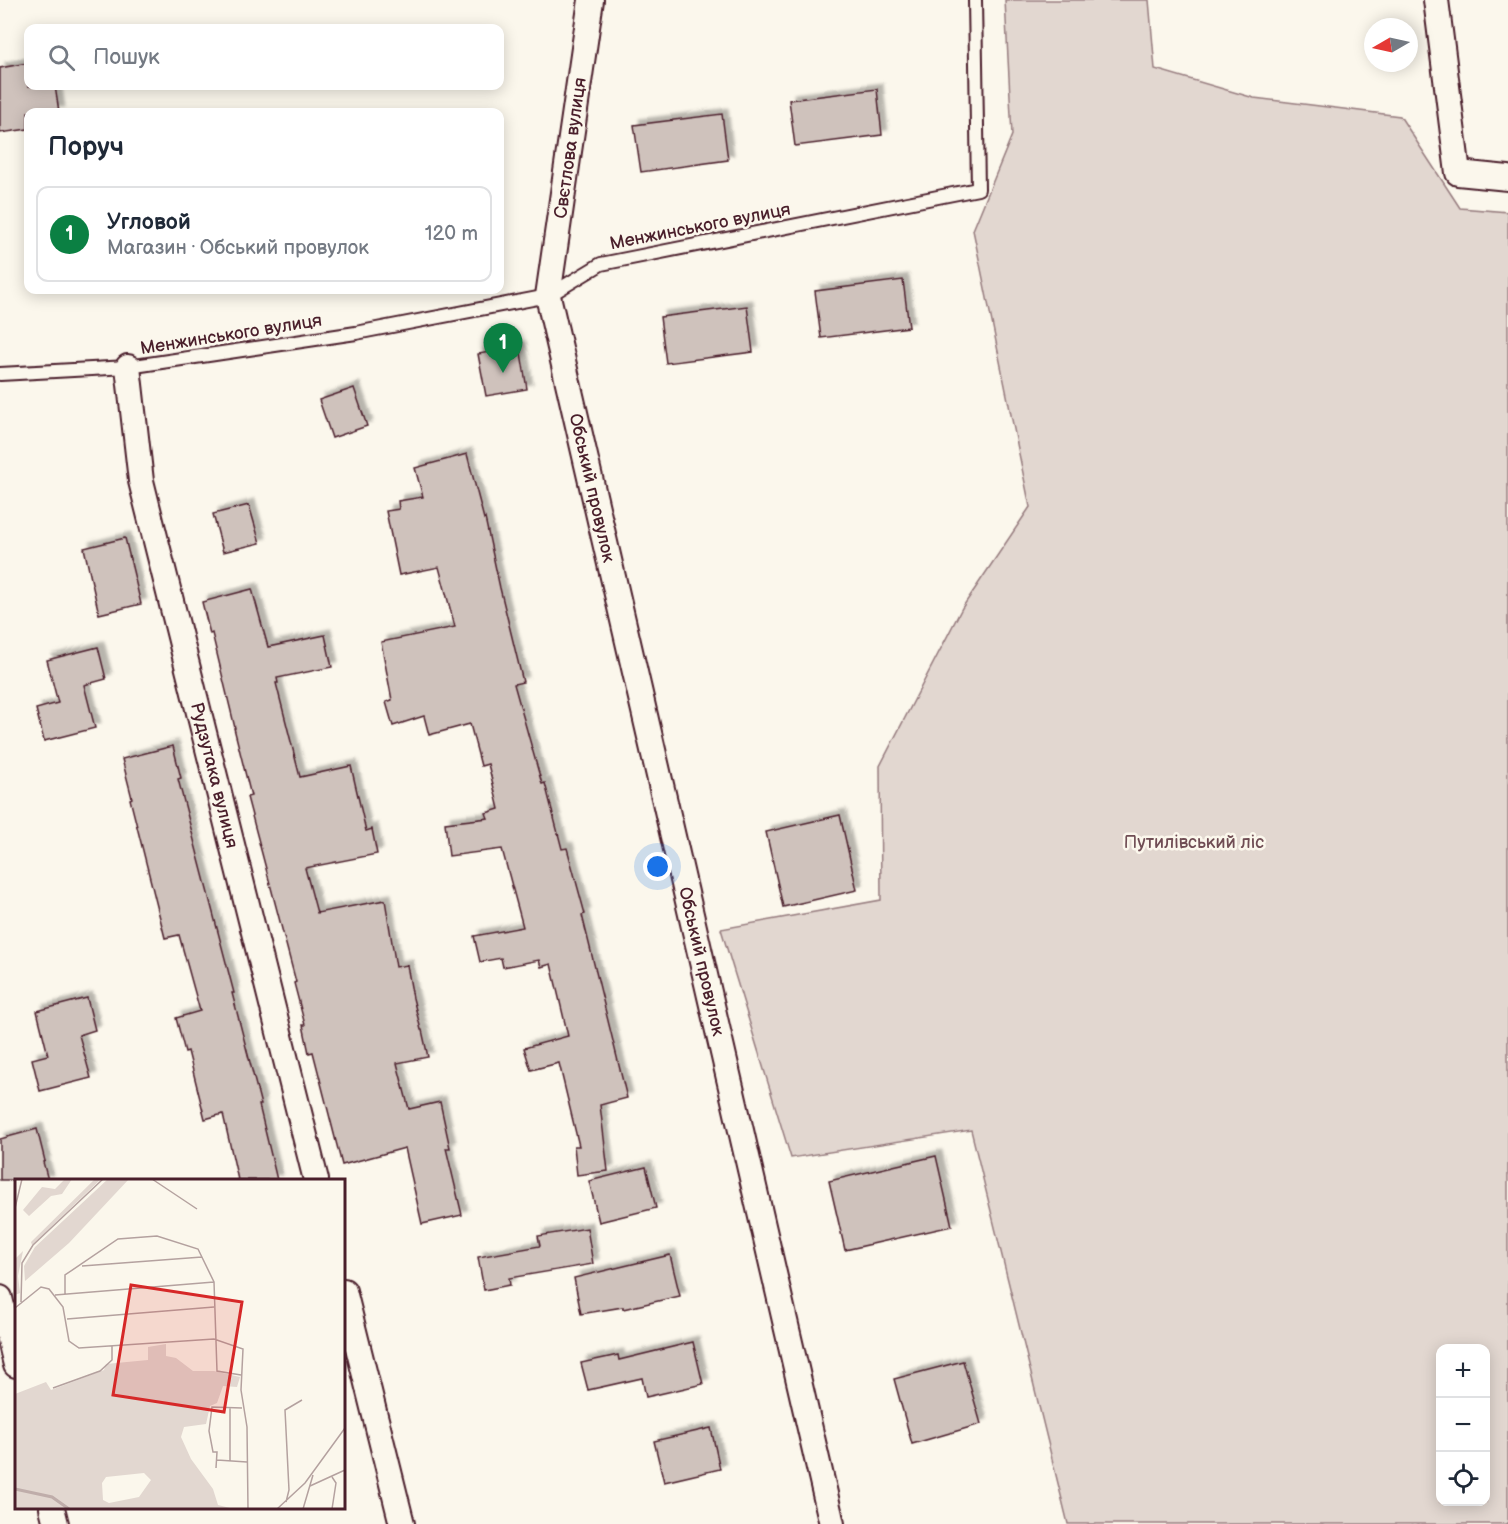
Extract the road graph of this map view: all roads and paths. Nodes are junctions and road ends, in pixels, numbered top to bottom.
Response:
1 (591, 0) edge
2 (975, 0) edge
3 (1436, 0) edge
4 (1508, 178) edge
5 (548, 296) junction
6 (128, 368) junction
7 (0, 374) edge
8 (316, 1179) edge
9 (345, 1295) edge
10 (0, 1298) edge
11 (15, 1361) edge
12 (52, 1509) edge
13 (56, 1524) edge
14 (402, 1524) edge
15 (832, 1524) edge

1 - 5 street, Свєтлова вулиця
2 - 5 lane, Менжинського вулиця
3 - 4 street
5 - 6 lane, Менжинського вулиця
5 - 15 street, Обський провулок
6 - 7 lane, Менжинського вулиця
6 - 8 street, Рудзутака вулиця
9 - 14 street
10 - 11 street
12 - 13 street

